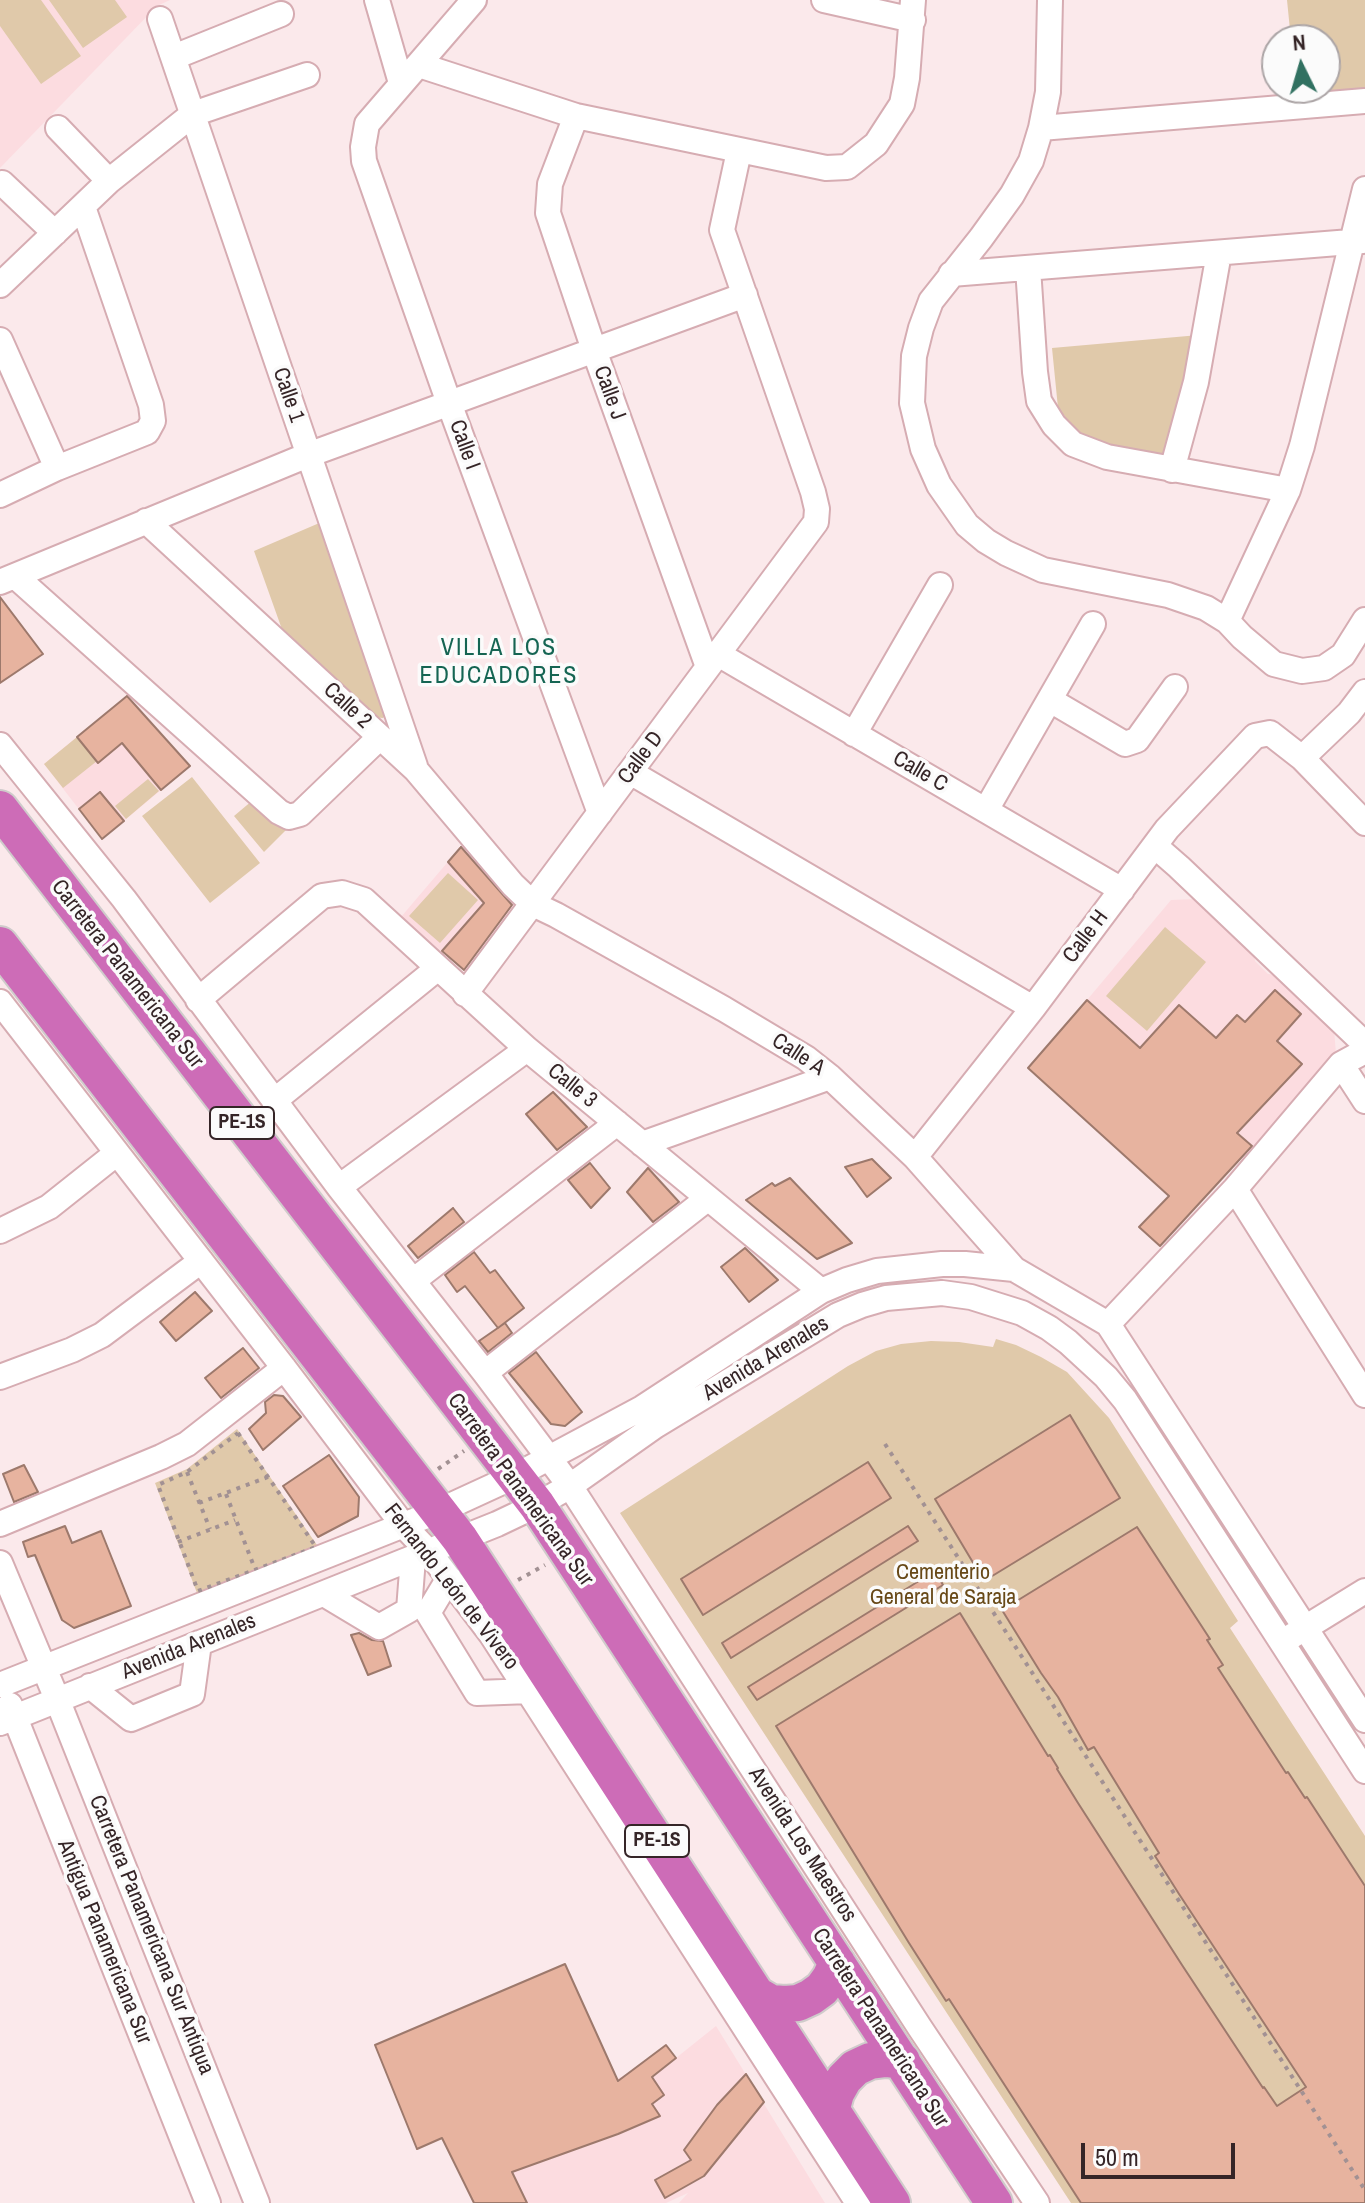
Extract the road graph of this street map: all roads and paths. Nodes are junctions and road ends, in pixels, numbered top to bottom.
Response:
1 (377, 0) edge
2 (474, 0) edge
3 (824, 0) edge
4 (1050, 0) edge
5 (913, 10) edge
6 (281, 14) dead end
7 (160, 19) dead end
8 (174, 57) junction
9 (419, 65) junction
10 (307, 75) dead end
11 (401, 83) junction
12 (1365, 101) edge
13 (193, 114) junction
14 (576, 116) junction
15 (58, 128) dead end
16 (1041, 128) junction
17 (739, 151) junction
18 (109, 181) junction
19 (2, 183) edge
20 (1365, 189) edge
21 (83, 207) junction
22 (55, 233) junction
23 (1358, 242) edge
24 (1219, 253) junction
25 (1028, 268) junction
26 (951, 274) junction
27 (0, 285) edge
28 (745, 295) junction
29 (0, 340) edge
30 (594, 350) junction
31 (449, 403) junction
32 (308, 455) junction
33 (57, 468) junction
34 (1172, 470) junction
35 (1288, 490) junction
36 (0, 495) edge
37 (146, 521) junction
38 (8, 579) edge
39 (940, 585) dead end
40 (1365, 620) edge
41 (1227, 621) junction
42 (1093, 624) dead end
43 (713, 660) junction
44 (1175, 687) dead end
45 (1365, 692) edge
46 (1050, 700) junction
47 (854, 734) junction
48 (380, 737) junction
49 (0, 745) edge
50 (1302, 758) junction
51 (416, 770) junction
52 (630, 772) junction
53 (0, 809) edge
54 (986, 810) junction
55 (600, 813) junction
56 (1365, 823) edge
57 (1155, 846) junction
58 (1122, 890) junction
59 (533, 904) junction
60 (0, 945) edge
61 (438, 968) junction
62 (465, 994) junction
63 (198, 1000) junction
64 (0, 1002) edge
65 (1033, 1008) junction
66 (1365, 1044) edge
67 (527, 1049) junction
68 (1365, 1051) edge
69 (1341, 1064) junction
70 (830, 1077) junction
71 (274, 1101) junction
72 (1365, 1101) edge
73 (617, 1123) junction
74 (642, 1144) junction
75 (117, 1153) junction
76 (915, 1157) junction
77 (339, 1187) junction
78 (1235, 1189) junction
79 (707, 1199) junction
80 (0, 1231) edge
81 (201, 1261) junction
82 (1014, 1269) junction
83 (413, 1281) junction
84 (821, 1291) junction
85 (1108, 1324) junction
86 (284, 1368) junction
87 (485, 1373) junction
88 (0, 1377) edge
89 (1365, 1395) edge
90 (885, 1444) dead end
91 (550, 1459) junction
92 (187, 1472) junction
93 (515, 1476) junction
94 (268, 1477) junction
95 (570, 1486) junction
96 (226, 1494) junction
97 (199, 1503) junction
98 (537, 1505) junction
99 (236, 1520) junction
100 (0, 1524) edge
101 (403, 1525) junction
102 (210, 1529) junction
103 (435, 1540) junction
104 (178, 1542) junction
105 (568, 1553) junction
106 (0, 1563) edge
107 (256, 1570) junction
108 (449, 1578) junction
109 (1365, 1591) edge
110 (495, 1593) junction
111 (324, 1594) junction
112 (419, 1611) junction
113 (1305, 1628) junction
114 (199, 1643) junction
115 (1282, 1643) junction
116 (42, 1667) junction
117 (0, 1683) edge
118 (90, 1686) junction
119 (530, 1691) junction
120 (57, 1699) junction
121 (8, 1720) edge
122 (1365, 1720) edge
123 (1365, 1771) edge
124 (837, 1963) junction
125 (759, 1996) junction
126 (902, 2061) junction
127 (832, 2108) junction
128 (1365, 2190) edge
129 (208, 2203) edge
130 (257, 2203) edge
131 (858, 2203) edge
132 (892, 2203) edge
133 (994, 2203) edge
134 (1037, 2203) edge

1 - 11 street
2 - 9 street, Calle I
3 - 5 street
4 - 16 street
5 - 17 street
6 - 8 street
7 - 8 street, Calle 1
8 - 13 street, Calle 1
9 - 11 street, Calle I
9 - 14 street
10 - 13 street
11 - 31 street, Calle I
12 - 16 street
13 - 18 street
13 - 32 street, Calle 1
14 - 17 street
14 - 30 street, Calle J
15 - 18 street
16 - 26 street
17 - 28 street
18 - 21 street
19 - 22 street
20 - 23 street
21 - 22 street
21 - 33 street
22 - 27 street
23 - 24 street
23 - 35 street
24 - 25 street
24 - 34 street
25 - 26 street
25 - 34 street
26 - 41 street
28 - 30 street
28 - 43 street, Calle D
29 - 33 street
30 - 31 street
30 - 43 street, Calle J
31 - 32 street
31 - 55 street, Calle I
32 - 37 street
32 - 51 street, Calle 1
33 - 36 street
34 - 35 street
35 - 41 street
37 - 38 street
37 - 48 street, Calle 2
38 - 48 street
39 - 47 street
40 - 41 street
42 - 46 street
43 - 47 street, Calle C
43 - 52 street, Calle D
44 - 46 street
45 - 50 street
46 - 54 street
47 - 54 street, Calle C
48 - 51 street, Calle 2
49 - 63 street, Carretera Panamericana Sur
50 - 56 street
50 - 57 street, Calle H
51 - 59 street, Calle 2
52 - 55 street, Calle D
52 - 65 street
53 - 93 highway, Carretera Panamericana Sur / PE-1S
54 - 58 street, Calle C
55 - 59 street, Calle D
57 - 58 street, Calle H
57 - 66 street
58 - 65 street, Calle H
59 - 62 street, Calle D
59 - 70 street, Calle A
60 - 103 highway, PE-1S
61 - 62 street, Calle 3
61 - 63 street, Calle 3
61 - 71 street
62 - 67 street, Calle 3
63 - 71 street, Carretera Panamericana Sur
64 - 75 street, Fernando León de Vivero
65 - 76 street, Calle H
67 - 73 street, Calle 3
67 - 77 street
68 - 69 street
69 - 72 street
69 - 78 street
70 - 74 street
70 - 76 street, Calle A
71 - 77 street, Carretera Panamericana Sur
73 - 74 street, Calle 3
73 - 83 street
74 - 79 street, Calle 3
75 - 80 street
75 - 81 street, Fernando León de Vivero
76 - 82 street, Calle A
77 - 83 street, Carretera Panamericana Sur
78 - 85 street
78 - 89 street
79 - 84 street, Calle 3
79 - 87 street
81 - 86 street, Fernando León de Vivero
81 - 88 street
82 - 84 street, Avenida Arenales
82 - 85 street, Avenida Arenales
83 - 87 street, Carretera Panamericana Sur
84 - 91 street, Avenida Arenales
85 - 113 street, Avenida Arenales
86 - 100 street
86 - 101 street, Fernando León de Vivero
87 - 91 street, Carretera Panamericana Sur
90 - 128 path
91 - 93 street, Avenida Arenales
91 - 95 street, Carretera Panamericana Sur
92 - 94 path
92 - 97 path
92 - 104 path
93 - 98 highway, Carretera Panamericana Sur / PE-1S
93 - 103 street, Avenida Arenales
94 - 96 path
94 - 107 path
95 - 98 street, Avenida Arenales
95 - 115 street, Avenida Arenales
95 - 134 street, Avenida Los Maestros
96 - 97 path
96 - 99 path
97 - 102 path
98 - 103 street, Avenida Arenales
98 - 105 highway, Carretera Panamericana Sur / PE-1S
99 - 102 path
99 - 107 path
101 - 103 street, Avenida Arenales
101 - 103 street, Fernando León de Vivero
101 - 116 street, Avenida Arenales
102 - 104 path
103 - 108 street, Fernando León de Vivero
103 - 110 highway, PE-1S
103 - 111 street, Avenida Arenales
103 - 112 street
104 - 107 path
105 - 110 path
105 - 124 highway, Carretera Panamericana Sur / PE-1S
106 - 116 street, Carretera Panamericana Sur Antiqua
108 - 112 street
108 - 119 street, Fernando León de Vivero
109 - 113 street
110 - 125 highway, PE-1S
111 - 112 street
111 - 114 street, Avenida Arenales
112 - 119 street
113 - 115 street
113 - 122 street, Avenida Arenales
114 - 118 street, Avenida Arenales
114 - 118 street
115 - 123 street, Avenida Arenales
116 - 117 street, Avenida Arenales
116 - 120 street, Carretera Panamericana Sur Antiqua
117 - 121 street, Antigua Panamericana Sur
118 - 120 street, Avenida Arenales
119 - 131 street, Fernando León de Vivero
120 - 121 street, Avenida Arenales
120 - 130 street, Carretera Panamericana Sur Antiqua
121 - 129 street, Antigua Panamericana Sur
124 - 125 highway
124 - 126 highway, Carretera Panamericana Sur / PE-1S
125 - 127 highway, PE-1S
126 - 127 highway
126 - 133 highway, Carretera Panamericana Sur / PE-1S
127 - 132 highway, PE-1S

